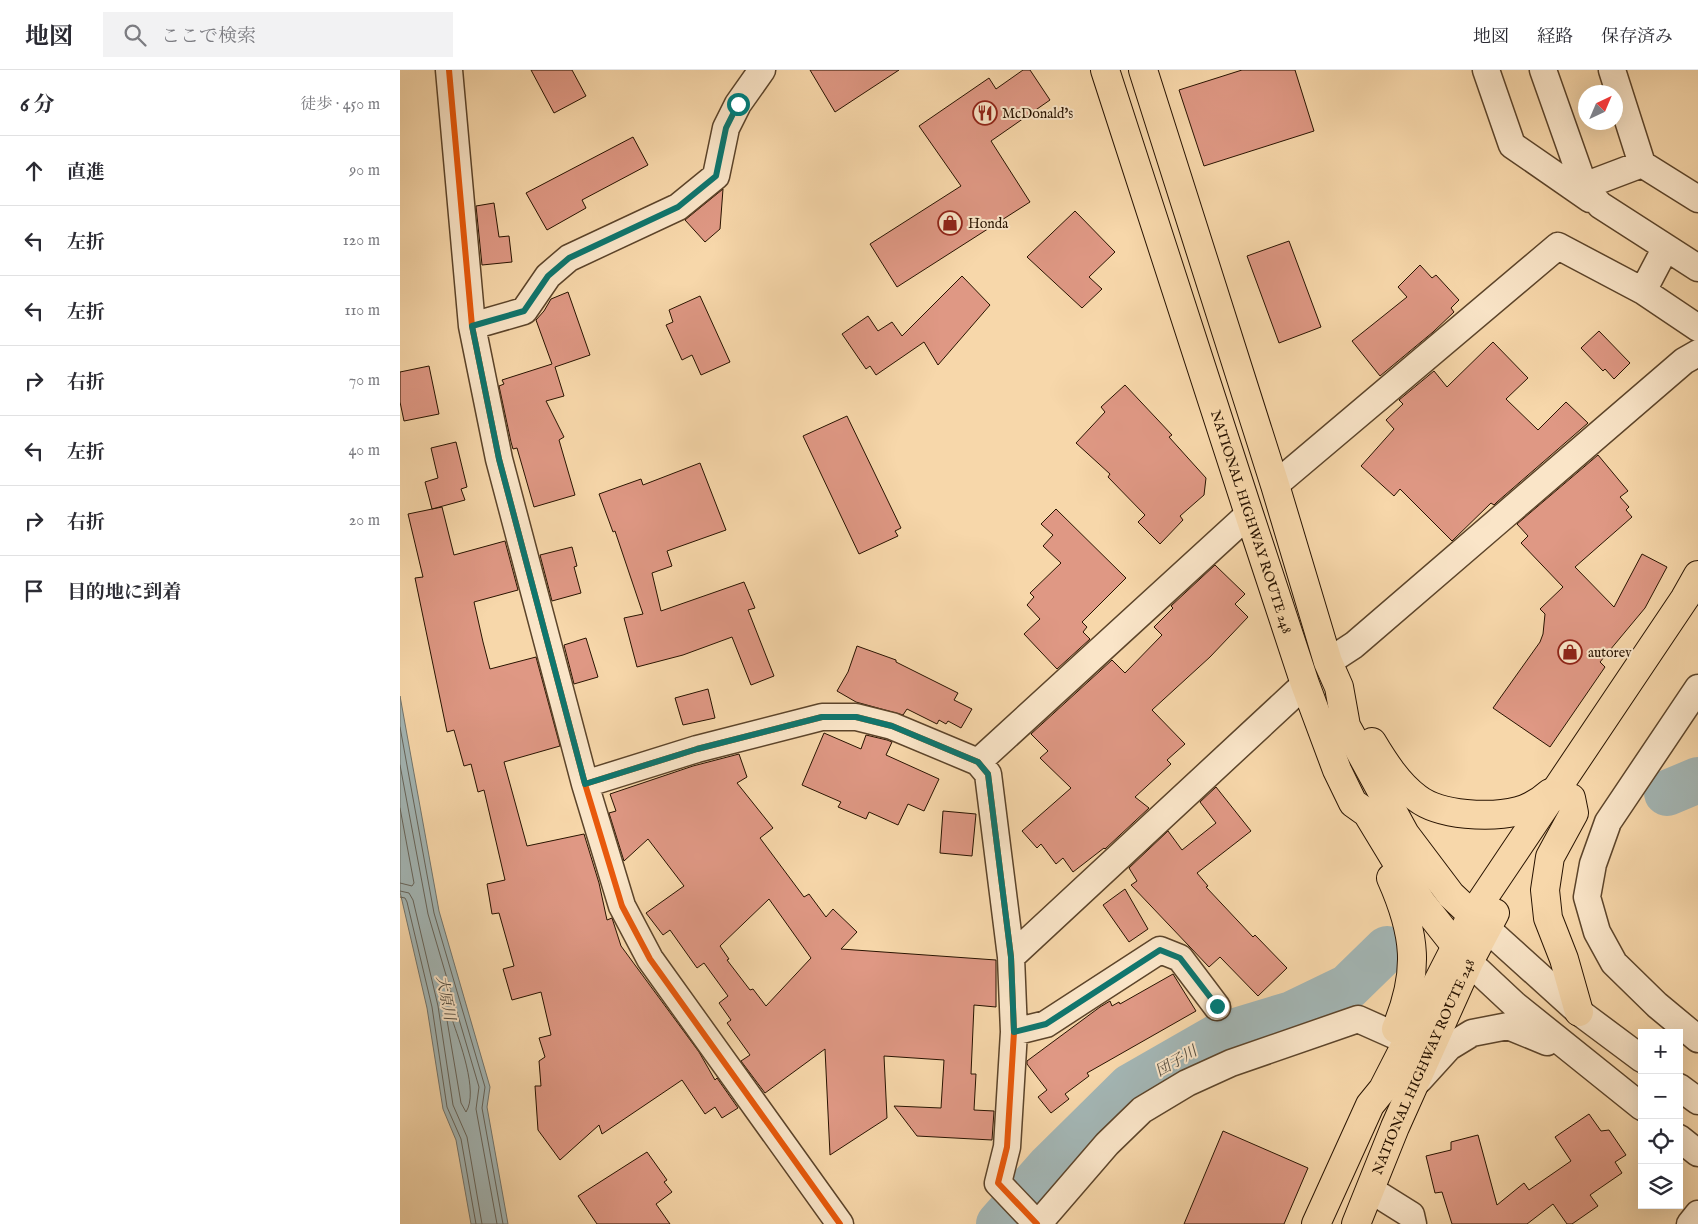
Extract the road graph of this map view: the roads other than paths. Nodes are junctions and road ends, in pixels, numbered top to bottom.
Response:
1 (449, 70) edge
2 (762, 70) edge
3 (1105, 70) edge
4 (1143, 70) edge
5 (1486, 70) edge
6 (1544, 70) edge
7 (1612, 70) edge
8 (1642, 164) junction
9 (1592, 196) junction
10 (1698, 199) edge
11 (1665, 248) junction
12 (1698, 268) edge
13 (1643, 291) junction
14 (472, 326) junction
15 (1698, 328) edge
16 (1698, 353) edge
17 (1275, 485) junction
18 (1248, 514) junction
19 (1698, 575) edge
20 (1698, 604) edge
21 (1328, 662) junction
22 (1305, 684) junction
23 (1339, 687) junction
24 (1698, 688) edge
25 (978, 762) junction
26 (585, 784) junction
27 (1566, 791) junction
28 (1353, 803) junction
29 (1479, 922) junction
30 (1462, 954) junction
31 (1011, 957) junction
32 (1217, 1006) dead end
33 (1579, 1012) junction
34 (1014, 1032) junction
35 (1394, 1035) junction
36 (1698, 1039) edge
37 (1574, 1052) junction
38 (1638, 1056) edge
39 (1415, 1086) junction
40 (1683, 1090) edge
41 (1698, 1101) edge
42 (1638, 1104) edge
43 (1370, 1105) junction
44 (1683, 1141) edge
45 (1698, 1153) edge
46 (1371, 1190) junction
47 (1698, 1214) edge
48 (840, 1224) edge
49 (1038, 1224) edge
50 (1316, 1224) edge
51 (1356, 1224) edge
52 (1413, 1224) edge
53 (1690, 1224) edge

1 - 14 street
2 - 14 street
3 - 18 highway, NATIONAL HIGHWAY ROUTE 248
4 - 17 highway
5 - 9 street
6 - 9 street
7 - 8 street
8 - 9 street
8 - 10 street
9 - 11 street
11 - 12 street
11 - 13 street
13 - 15 street
13 - 17 street
14 - 26 street
16 - 21 street
17 - 21 highway
18 - 22 highway, NATIONAL HIGHWAY ROUTE 248
18 - 25 street
19 - 27 highway
20 - 27 highway
21 - 23 highway
22 - 28 highway, NATIONAL HIGHWAY ROUTE 248
22 - 31 street
23 - 27 highway
23 - 29 highway
24 - 36 street
25 - 26 street
25 - 31 street
26 - 48 street
27 - 29 highway, NATIONAL HIGHWAY ROUTE 248
27 - 33 highway
28 - 30 highway, NATIONAL HIGHWAY ROUTE 248
28 - 35 highway
29 - 30 highway, NATIONAL HIGHWAY ROUTE 248
29 - 33 street
30 - 37 street
30 - 39 highway, NATIONAL HIGHWAY ROUTE 248
30 - 43 highway, NATIONAL HIGHWAY ROUTE 248
31 - 34 street
32 - 34 street
33 - 38 street
34 - 49 street
35 - 43 highway
35 - 49 street
37 - 39 street
37 - 42 street
39 - 46 highway, NATIONAL HIGHWAY ROUTE 248
40 - 41 street
43 - 50 highway, NATIONAL HIGHWAY ROUTE 248
44 - 45 street
46 - 51 highway, NATIONAL HIGHWAY ROUTE 248
46 - 52 street
47 - 53 street

